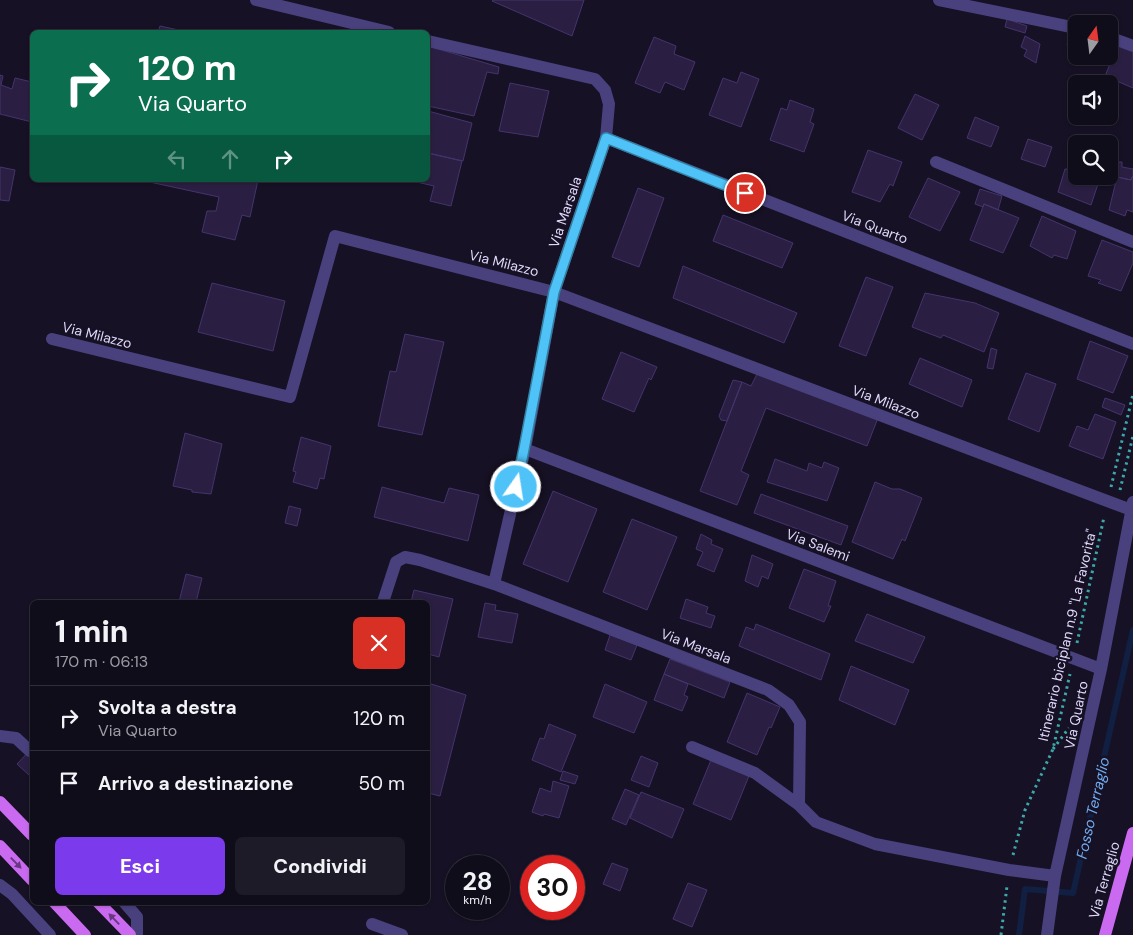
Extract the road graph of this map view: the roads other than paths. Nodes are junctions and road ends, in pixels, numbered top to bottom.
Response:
1 (256, 0) edge
2 (939, 0) edge
3 (1068, 26) edge
4 (381, 30) edge
5 (1118, 40) edge
6 (430, 41) edge
7 (1133, 46) edge
8 (606, 138) junction
9 (936, 162) dead end
10 (1133, 242) edge
11 (554, 292) junction
12 (52, 339) dead end
13 (1133, 344) edge
14 (524, 449) junction
15 (1132, 506) edge
16 (494, 584) junction
17 (384, 600) edge
18 (1101, 669) junction
19 (0, 736) edge
20 (692, 747) dead end
21 (30, 751) dead end
22 (0, 802) edge
23 (800, 805) junction
24 (30, 833) edge
25 (1133, 833) edge
26 (0, 846) edge
27 (30, 878) edge
28 (1052, 878) junction
29 (0, 885) edge
30 (57, 905) edge
31 (101, 905) edge
32 (127, 905) edge
33 (372, 924) dead end
34 (50, 935) edge
35 (85, 935) edge
36 (130, 935) edge
37 (137, 935) edge
38 (402, 935) edge
39 (1047, 935) edge
40 (1105, 935) edge

1 - 4 street
2 - 3 street
5 - 7 street
6 - 8 street, Via Marsala
8 - 11 street, Via Marsala
8 - 13 street, Via Quarto
9 - 10 street
11 - 12 street, Via Milazzo
11 - 14 street, Via Marsala
11 - 15 street, Via Milazzo
14 - 16 street, Via Marsala
14 - 18 street, Via Salemi
15 - 18 street, Via Quarto
16 - 17 street, Via Marsala
16 - 23 street, Via Marsala
18 - 28 street, Via Quarto
19 - 21 street
20 - 23 street
22 - 24 main road
23 - 28 street
25 - 40 main road, Via Terraglio
26 -> 27 main road
28 - 39 street, Via Quarto
29 - 34 street
30 - 35 main road
36 -> 31 main road
32 - 37 street
33 - 38 street

